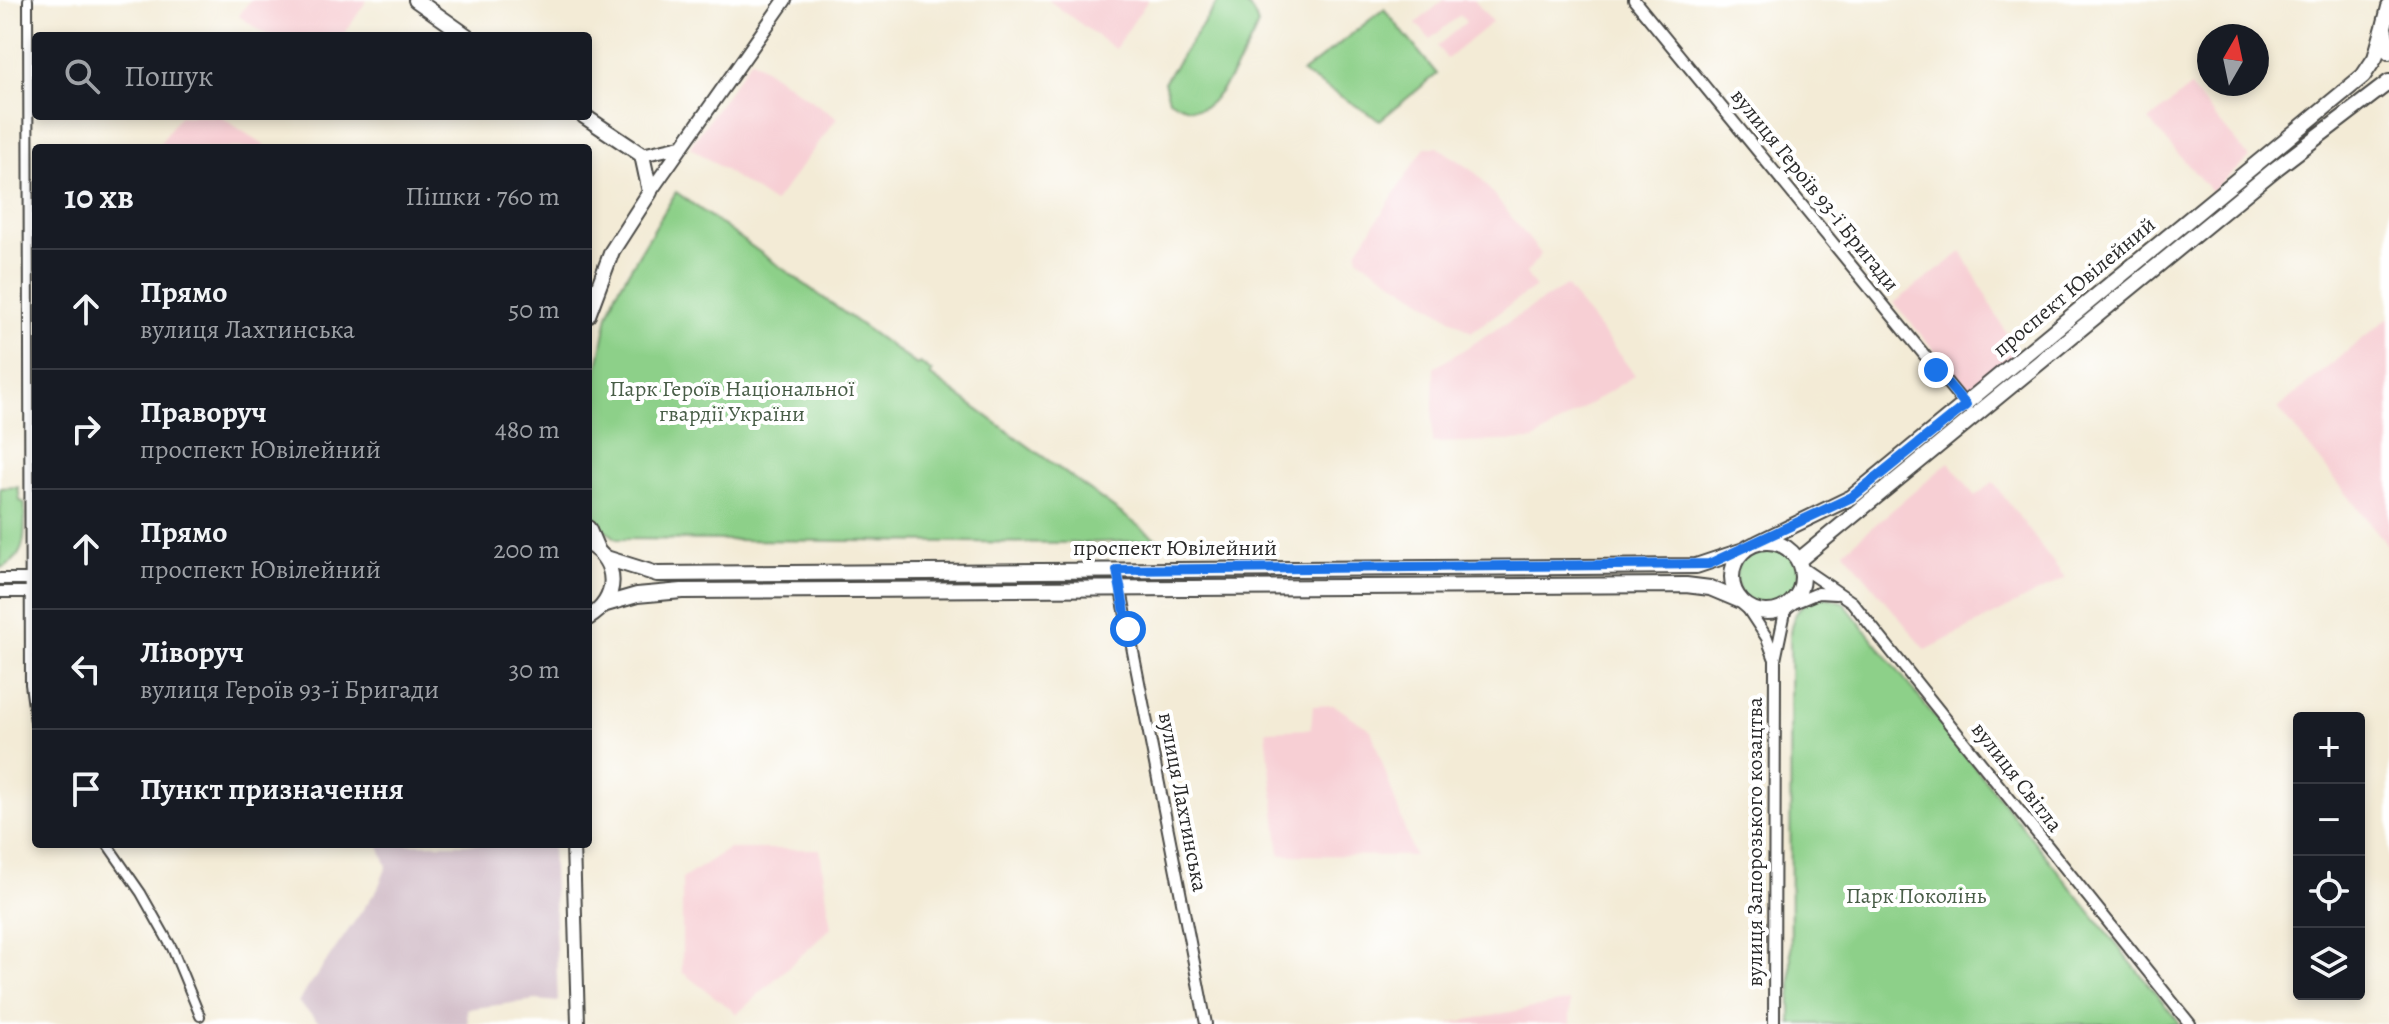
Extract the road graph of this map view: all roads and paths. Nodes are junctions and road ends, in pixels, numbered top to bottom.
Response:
1 (28, 0) edge
2 (416, 0) edge
3 (785, 0) edge
4 (1634, 0) edge
5 (2388, 6) edge
6 (2384, 27) junction
7 (461, 32) edge
8 (2389, 52) edge
9 (2389, 82) edge
10 (590, 120) edge
11 (681, 146) junction
12 (642, 155) junction
13 (650, 192) junction
14 (592, 304) edge
15 (1966, 405) junction
16 (1977, 417) junction
17 (32, 487) edge
18 (1750, 546) junction
19 (597, 550) edge
20 (1800, 564) junction
21 (1117, 570) junction
22 (0, 579) edge
23 (32, 579) edge
24 (1120, 588) junction
25 (0, 592) edge
26 (32, 592) edge
27 (1838, 594) junction
28 (1744, 604) junction
29 (1788, 606) junction
30 (597, 612) edge
31 (32, 638) edge
32 (1775, 660) junction
33 (32, 699) edge
34 (110, 848) edge
35 (573, 848) edge
36 (200, 1016) dead end
37 (578, 1024) edge
38 (1206, 1024) edge
39 (1774, 1024) edge
40 (2190, 1024) edge

1 - 17 street
2 - 7 main road
3 - 11 main road
4 - 15 street, вулиця Героїв 93-ї Бригади
5 - 6 main road
6 - 8 main road
6 - 15 main road, проспект Ювілейний
9 - 16 main road, проспект Ювілейний
10 - 12 main road
11 - 12 main road
11 - 13 main road
12 - 13 main road
13 - 14 main road
15 - 16 street, вулиця Героїв 93-ї Бригади
15 - 18 main road, проспект Ювілейний
16 - 20 main road, проспект Ювілейний
18 - 20 main road
18 - 21 main road, проспект Ювілейний
18 - 28 main road
19 - 21 main road, проспект Ювілейний
19 - 30 main road
20 - 27 street, вулиця Світла
20 - 29 main road
21 - 24 street, вулиця Лахтинська
22 - 23 street
24 - 28 main road, проспект Ювілейний
24 - 30 main road, проспект Ювілейний
24 - 38 street, вулиця Лахтинська
25 - 26 street
27 - 29 street
27 - 40 street, вулиця Світла
28 - 29 main road
28 - 32 street, вулиця Запорозького козацтва
29 - 32 street, вулиця Запорозького козацтва
31 - 33 street
32 - 39 street, вулиця Запорозького козацтва
34 - 36 street
35 - 37 main road

